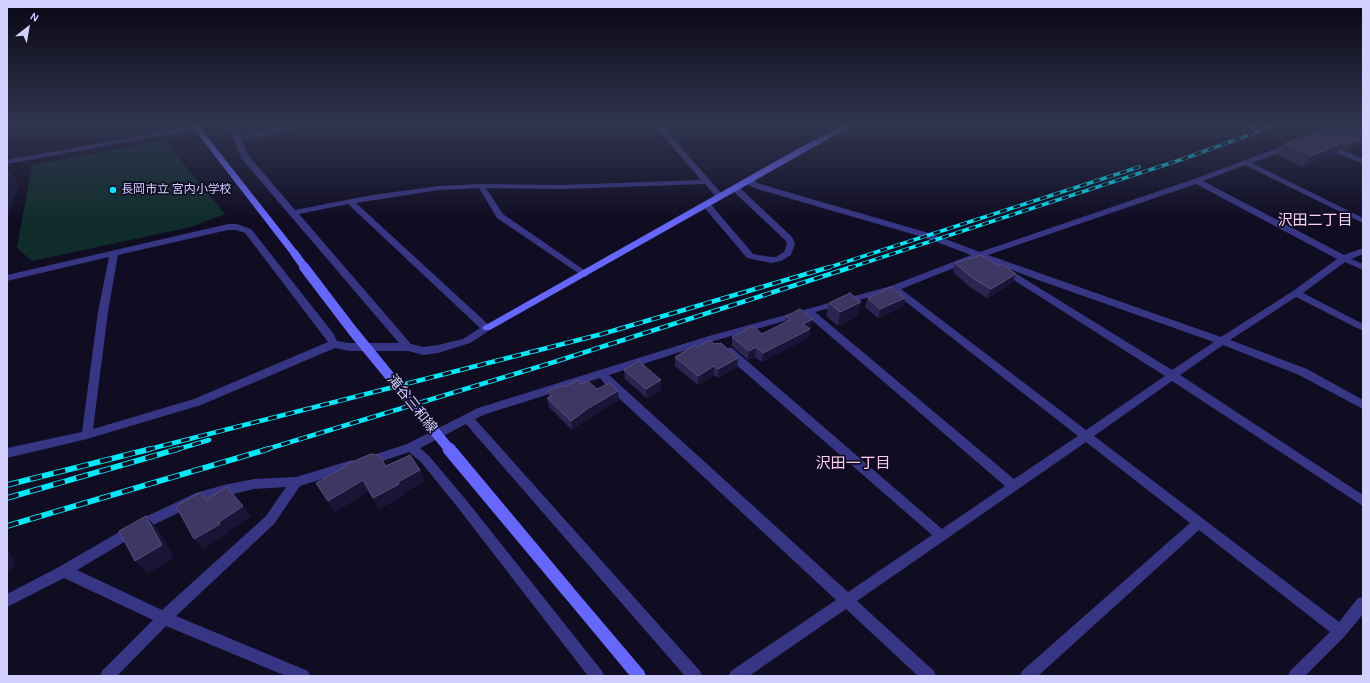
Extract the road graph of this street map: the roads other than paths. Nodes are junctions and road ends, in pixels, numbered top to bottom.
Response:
1 (34, 157) edge
2 (219, 157) edge
3 (245, 157) edge
4 (685, 157) edge
5 (790, 157) edge
6 (1261, 157) edge
7 (1351, 157) edge
8 (7, 162) edge
9 (1363, 162) edge
10 (1246, 163) junction
11 (748, 181) junction
12 (1196, 181) junction
13 (707, 182) junction
14 (481, 186) junction
15 (734, 188) junction
16 (720, 196) junction
17 (350, 202) junction
18 (706, 204) junction
19 (293, 213) junction
20 (1363, 221) edge
21 (1363, 252) edge
22 (114, 254) junction
23 (979, 255) junction
24 (1345, 258) junction
25 (1363, 266) edge
26 (584, 274) junction
27 (7, 278) edge
28 (894, 288) junction
29 (1296, 293) junction
30 (808, 311) junction
31 (487, 328) junction
32 (1363, 328) edge
33 (713, 338) junction
34 (1222, 341) junction
35 (334, 344) junction
36 (408, 347) junction
37 (602, 373) junction
38 (1173, 376) junction
39 (1363, 405) edge
40 (468, 418) junction
41 (87, 435) junction
42 (1086, 435) junction
43 (411, 447) junction
44 (7, 453) edge
45 (296, 482) junction
46 (1014, 486) junction
47 (1363, 501) edge
48 (1198, 523) junction
49 (942, 536) junction
50 (64, 571) junction
51 (848, 600) junction
52 (7, 601) edge
53 (1363, 603) edge
54 (164, 618) junction
55 (1340, 631) junction
56 (107, 676) edge
57 (303, 676) edge
58 (597, 676) edge
59 (639, 676) edge
60 (695, 676) edge
61 (736, 676) edge
62 (929, 676) edge
63 (1027, 676) edge
64 (1296, 676) edge

1 - 8 street
2 - 59 main road, 滝谷三和線, bridge
3 - 19 street
4 - 13 street
5 - 11 main road
6 - 10 street
7 - 9 street
10 - 12 street
10 - 20 street
11 - 15 main road
11 - 23 street
12 - 23 street
12 - 24 street
13 - 14 street
13 - 16 street
14 - 17 street
14 - 26 street
15 - 16 main road
15 - 18 street
16 - 18 main road
17 - 19 street
17 - 31 street
18 - 26 main road
19 - 36 street
21 - 24 street
22 - 27 street
22 - 35 street
22 - 41 street
23 - 28 street
23 - 34 street
23 - 38 street
24 - 25 street
24 - 29 street
26 - 31 main road
28 - 30 street
28 - 42 street
29 - 32 street
29 - 34 street
30 - 33 street
30 - 46 street
31 - 36 street
33 - 37 street
33 - 49 street
34 - 38 street
34 - 39 street
35 - 36 street
35 - 41 street
37 - 40 street
37 - 51 street
38 - 42 street
38 - 47 street
40 - 43 street
40 - 60 street
41 - 44 street
42 - 46 street
42 - 48 street
43 - 45 street
43 - 58 street
45 - 50 street
45 - 54 street
46 - 49 street
48 - 55 street
48 - 63 street
49 - 51 street
50 - 52 street
50 - 54 street
51 - 61 street
51 - 62 street
53 - 55 street
54 - 56 street
54 - 57 street
55 - 64 street

